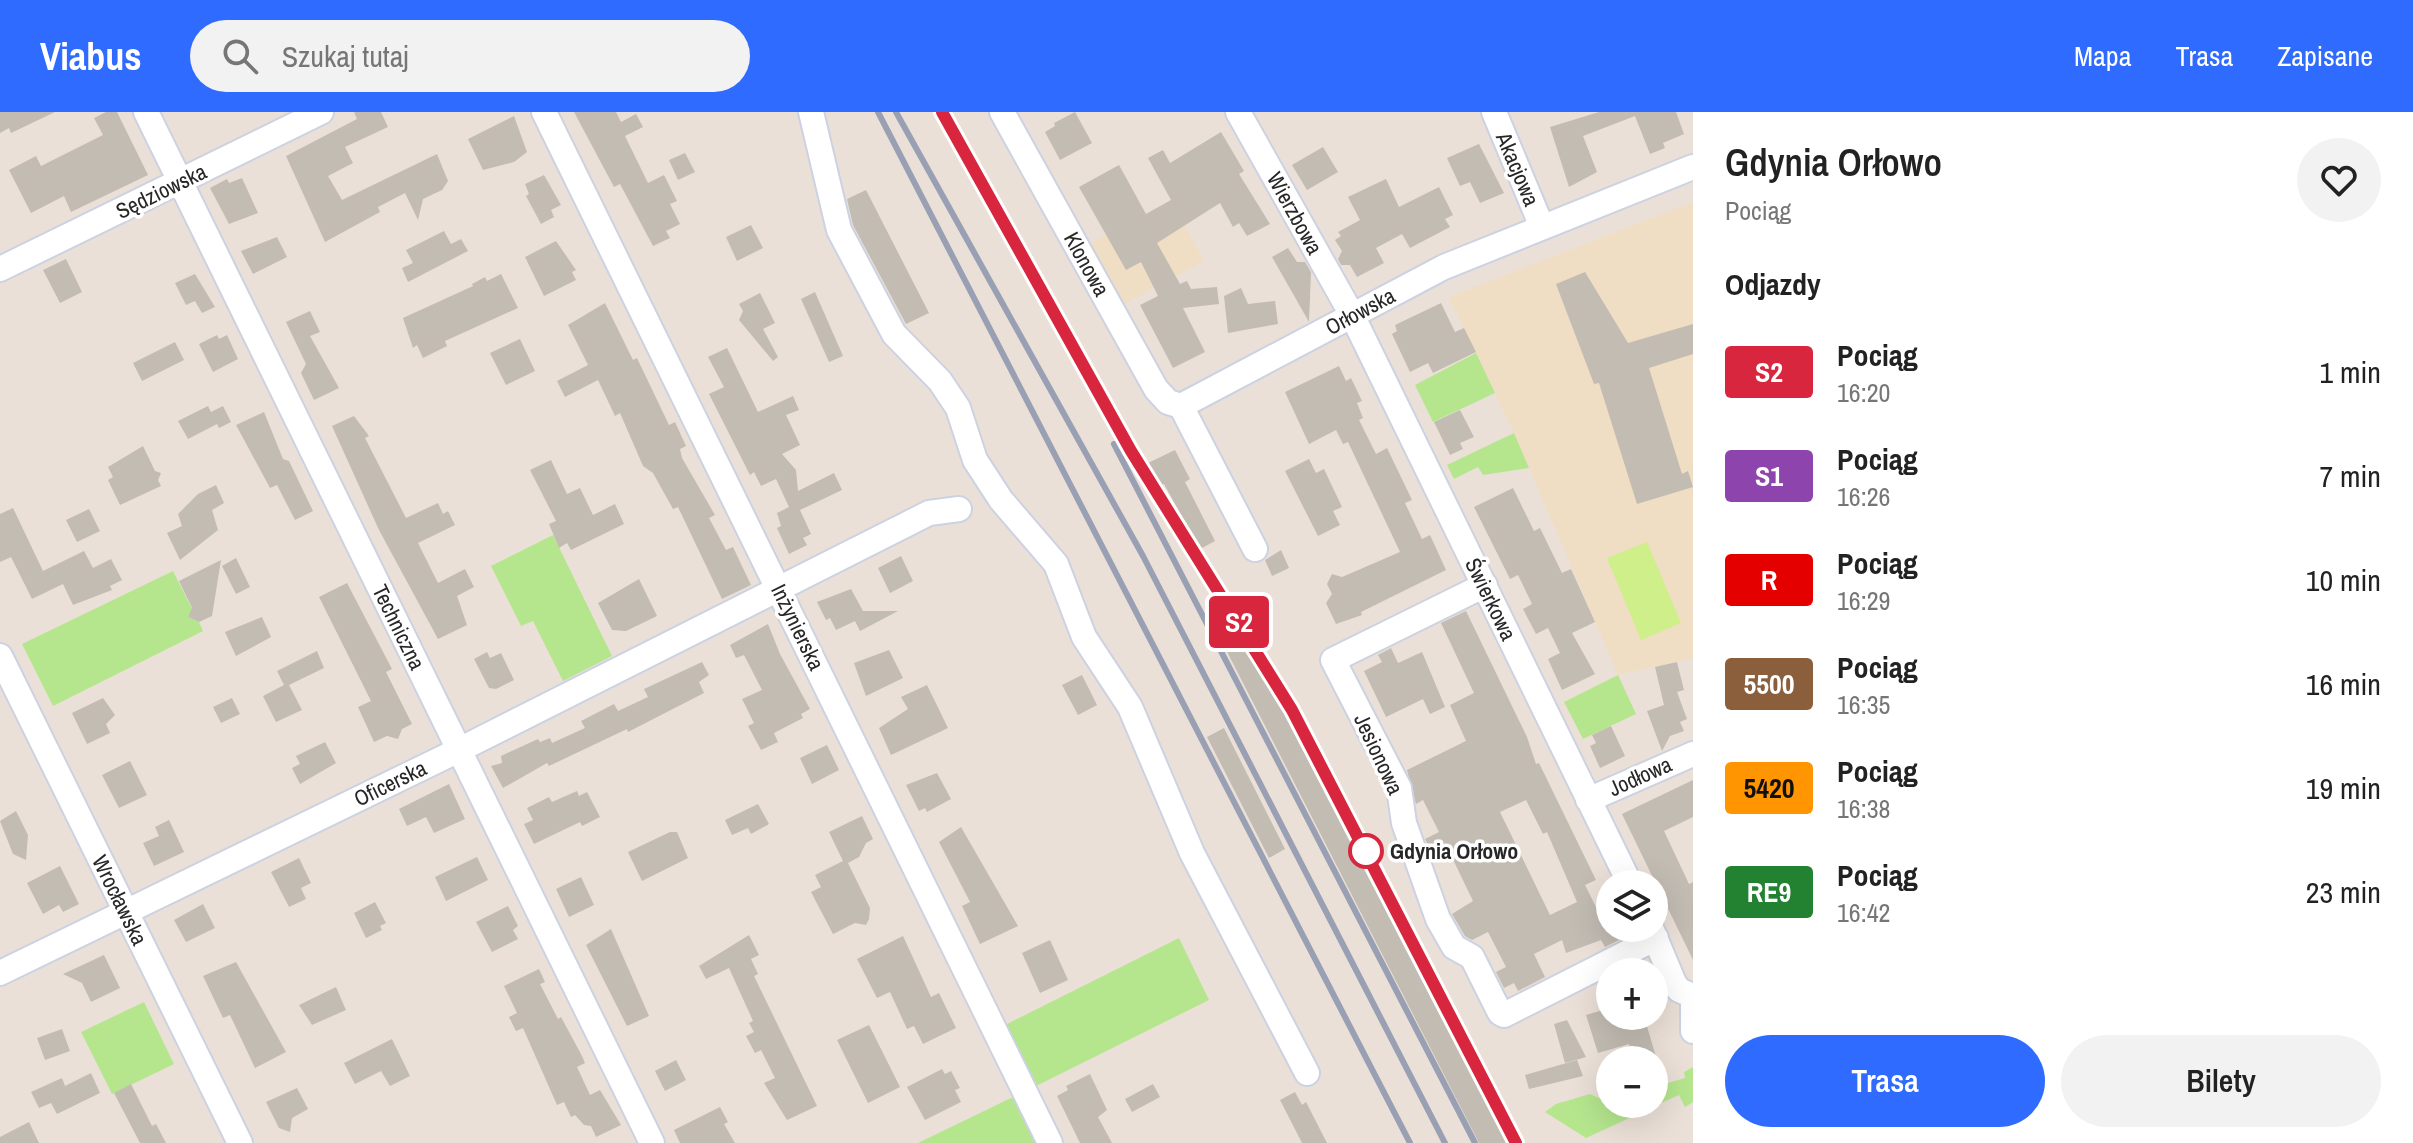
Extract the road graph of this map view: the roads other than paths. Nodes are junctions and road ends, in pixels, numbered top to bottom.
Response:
1 (146, 112) edge
2 (321, 112) edge
3 (544, 112) edge
4 (811, 112) edge
5 (1002, 112) edge
6 (1238, 112) edge
7 (1494, 112) edge
8 (1693, 167) edge
9 (181, 181) junction
10 (1542, 227) junction
11 (0, 269) edge
12 (1352, 315) junction
13 (1181, 406) junction
14 (959, 509) dead end
15 (1255, 549) dead end
16 (1485, 585) junction
17 (779, 590) junction
18 (0, 656) edge
19 (459, 750) junction
20 (1693, 754) edge
21 (1588, 800) junction
22 (1623, 870) edge
23 (126, 912) junction
24 (1637, 942) edge
25 (1657, 942) edge
26 (0, 973) edge
27 (1693, 996) edge
28 (1693, 1031) edge
29 (1307, 1073) dead end
30 (240, 1143) edge
31 (652, 1143) edge
32 (1050, 1143) edge

1 - 9 street, Techniczna
2 - 9 street, Sędziowska
3 - 17 street, Inżynierska
4 - 29 street
5 - 13 street, Klonowa
6 - 12 street, Wierzbowa
7 - 10 street, Akacjowa
8 - 10 street, Orłowska
9 - 11 street, Sędziowska
9 - 19 street, Techniczna
10 - 12 street, Orłowska
12 - 13 street, Orłowska
12 - 16 street, Świerkowa
13 - 15 street
14 - 17 street, Oficerska
16 - 21 street, Świerkowa
16 - 24 street, Jesionowa
17 - 19 street, Oficerska
17 - 32 street, Inżynierska
18 - 23 street, Wrocławska
19 - 23 street, Oficerska
19 - 31 street, Techniczna
20 - 21 street, Jodłowa
21 - 22 street, Świerkowa
23 - 26 street, Oficerska
23 - 30 street, Wrocławska
25 - 27 street
27 - 28 street

